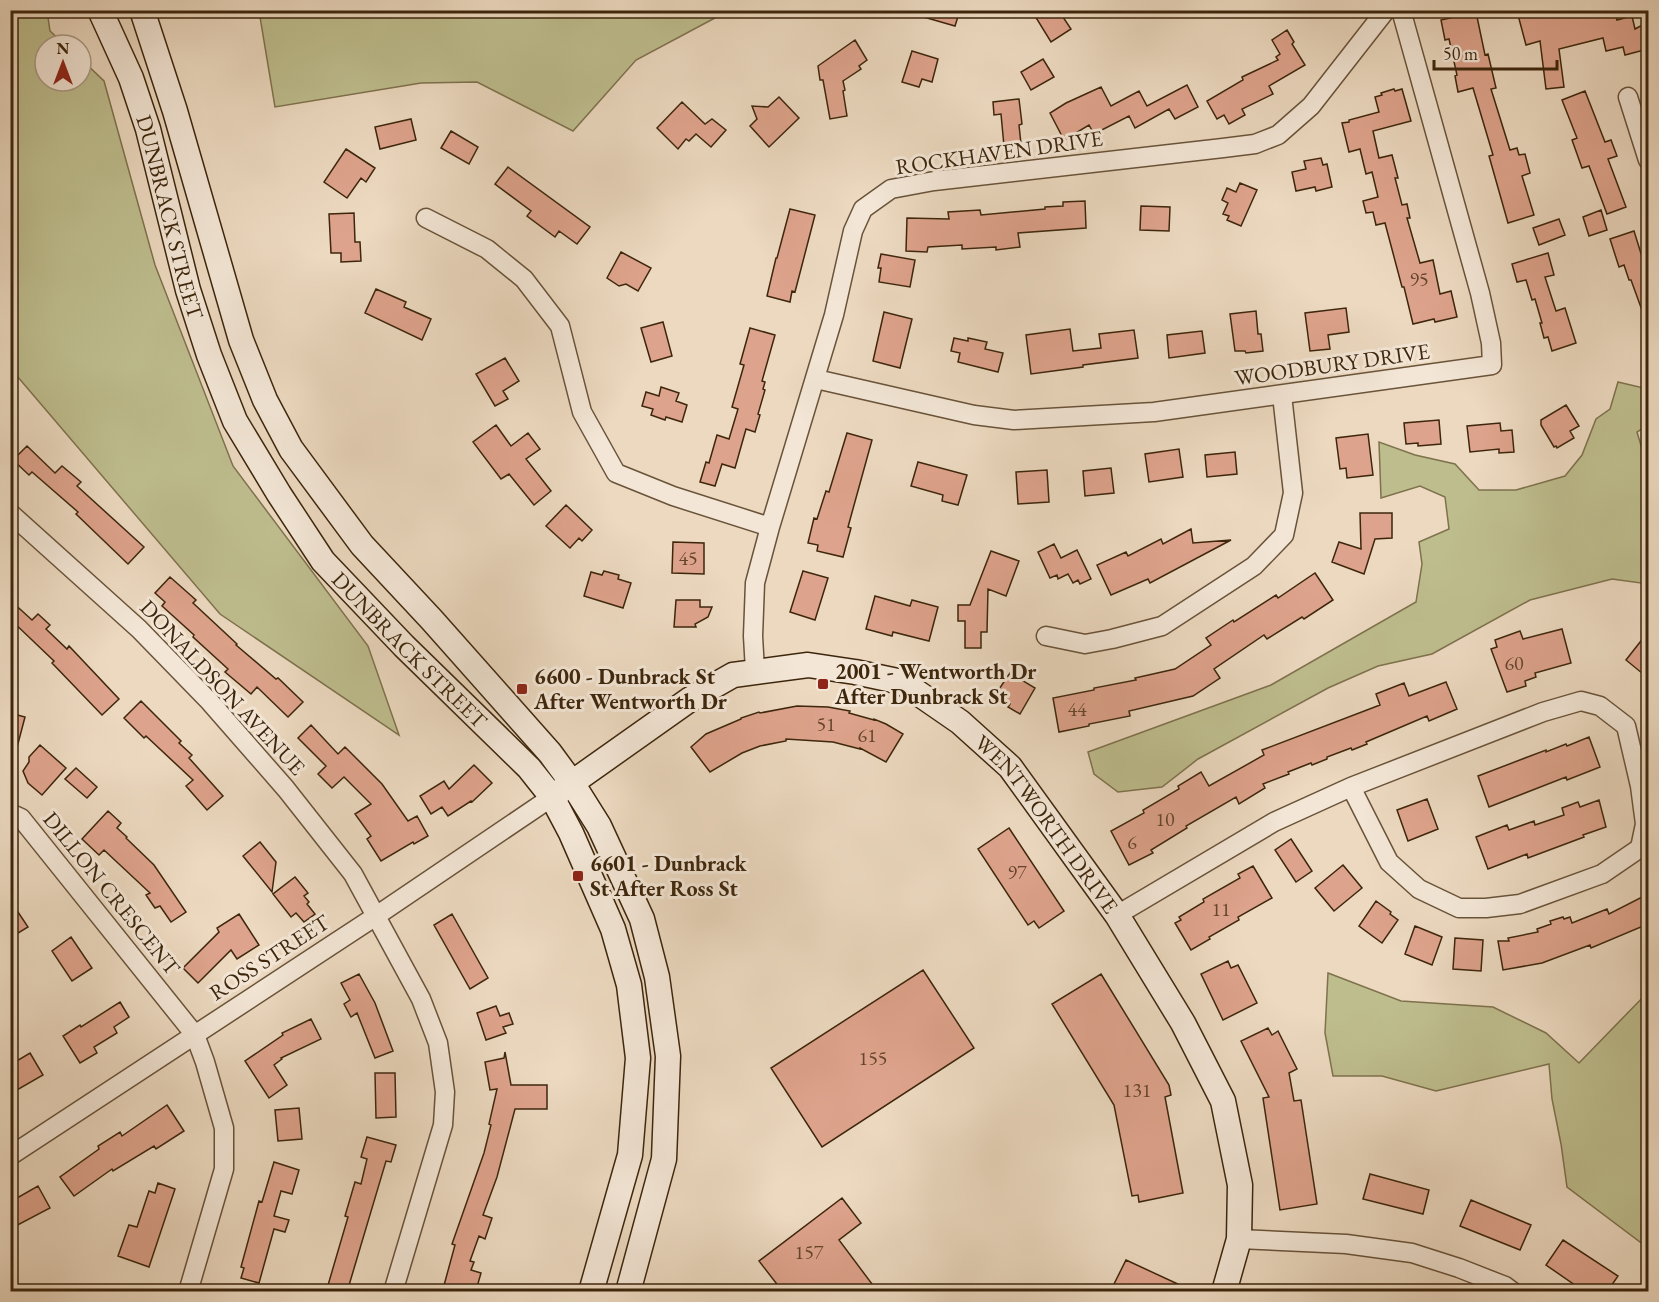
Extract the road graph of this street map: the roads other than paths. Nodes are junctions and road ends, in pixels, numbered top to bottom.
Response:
1 (100, 10) edge
2 (142, 10) edge
3 (1386, 10) edge
4 (1401, 10) edge
5 (1628, 97) dead end
6 (1648, 160) edge
7 (426, 218) dead end
8 (816, 379) junction
9 (1282, 395) junction
10 (10, 513) edge
11 (770, 527) junction
12 (1046, 636) dead end
13 (755, 671) junction
14 (572, 783) junction
15 (1352, 787) junction
16 (552, 797) junction
17 (10, 813) edge
18 (1117, 915) junction
19 (376, 916) junction
20 (195, 1035) junction
21 (10, 1156) edge
22 (1239, 1239) junction
23 (188, 1292) edge
24 (393, 1292) edge
25 (591, 1292) edge
26 (628, 1292) edge
27 (1224, 1292) edge
28 (1513, 1292) edge

1 - 16 main road, DUNBRACK STREET
2 - 14 main road, DUNBRACK STREET
3 - 8 street, ROCKHAVEN DRIVE
4 - 9 street, WOODBURY DRIVE
5 - 6 street
7 - 11 street
8 - 9 street, WOODBURY DRIVE
8 - 11 street, ROCKHAVEN DRIVE
9 - 12 street
10 - 19 street, DONALDSON AVENUE
11 - 13 street, ROCKHAVEN DRIVE
13 - 14 main road, WENTWORTH DRIVE
13 - 18 main road, WENTWORTH DRIVE
14 - 16 main road, WENTWORTH DRIVE
14 - 26 main road, DUNBRACK STREET
15 - 15 street
15 - 18 street
16 - 19 street, ROSS STREET
16 - 25 main road, DUNBRACK STREET
17 - 20 street, DILLON CRESCENT
18 - 22 main road, WENTWORTH DRIVE
19 - 20 street, ROSS STREET
19 - 24 street, DONALDSON AVENUE
20 - 21 street, ROSS STREET
20 - 23 street, DILLON CRESCENT
22 - 27 main road, WENTWORTH DRIVE
22 - 28 street

